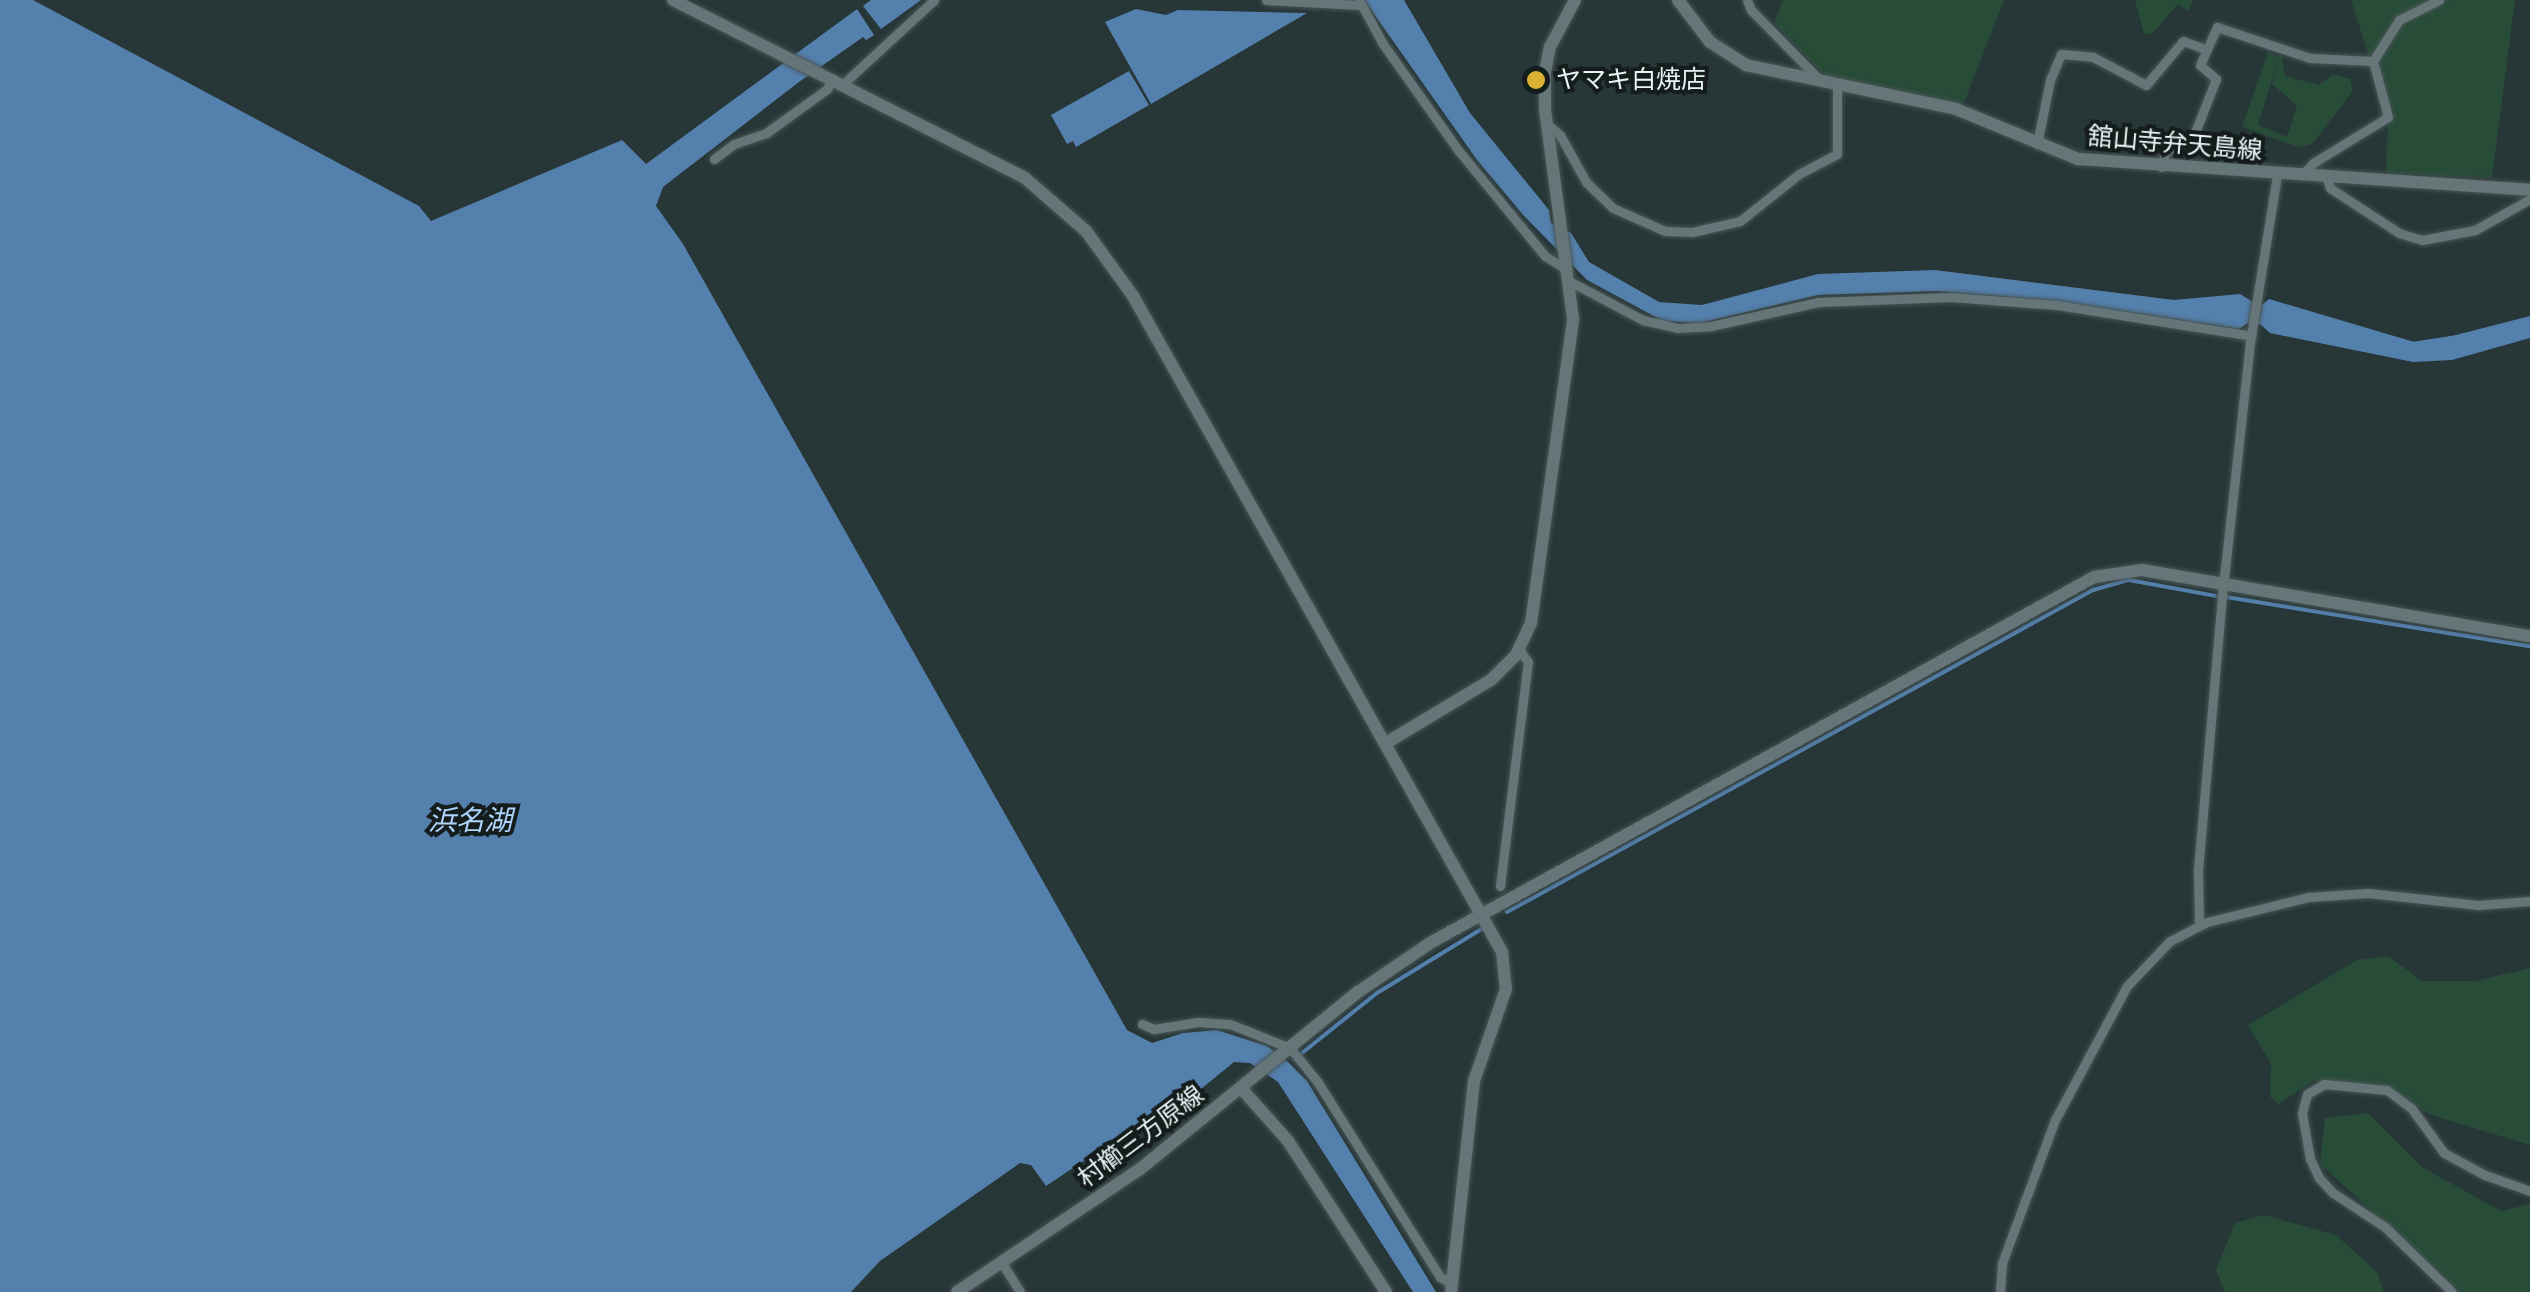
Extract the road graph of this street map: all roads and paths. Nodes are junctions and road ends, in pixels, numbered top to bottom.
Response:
1 (673, 0) edge
2 (934, 0) edge
3 (1266, 0) edge
4 (1575, 0) edge
5 (1678, 0) edge
6 (1748, 0) edge
7 (2438, 0) edge
8 (1359, 2) edge
9 (2205, 49) junction
10 (2373, 60) junction
11 (834, 79) junction
12 (1821, 82) junction
13 (1837, 86) junction
14 (1547, 124) junction
15 (2037, 144) junction
16 (714, 159) dead end
17 (2161, 166) junction
18 (2276, 176) junction
19 (2300, 177) junction
20 (2327, 179) junction
21 (2530, 190) edge
22 (2530, 199) edge
23 (1568, 271) junction
24 (2252, 336) junction
25 (2224, 586) junction
26 (2530, 636) edge
27 (1518, 650) junction
28 (1386, 743) junction
29 (1500, 886) dead end
30 (2530, 900) edge
31 (1483, 914) junction
32 (2198, 925) junction
33 (1142, 1024) dead end
34 (1287, 1050) junction
35 (1242, 1088) junction
36 (2530, 1190) edge
37 (1002, 1262) junction
38 (1451, 1288) edge
39 (956, 1292) edge
40 (1020, 1292) edge
41 (1386, 1292) edge
42 (2000, 1292) edge
43 (2452, 1292) edge

1 - 11 street
2 - 11 street
3 - 8 street
4 - 14 street
5 - 12 street, 舘山寺弁天島線
6 - 12 street
7 - 10 street
8 - 23 street
9 - 10 street
9 - 15 street
9 - 17 street
10 - 19 street
11 - 16 street
11 - 28 street
12 - 13 street, 舘山寺弁天島線
13 - 14 street
13 - 15 street, 舘山寺弁天島線
14 - 23 street
15 - 17 street, 舘山寺弁天島線
17 - 18 street, 舘山寺弁天島線
18 - 19 street, 舘山寺弁天島線
18 - 24 street
19 - 20 street, 舘山寺弁天島線
20 - 21 street, 舘山寺弁天島線
20 - 22 street
23 - 24 street
23 - 27 street
24 - 25 street
25 - 26 street
25 - 31 street
25 - 32 street
27 - 28 street
27 - 29 street
28 - 31 street
30 - 32 street
31 - 34 street
31 - 38 street
32 - 42 street
33 - 34 street
34 - 35 street
34 - 38 street
35 - 37 street, 村櫛三方原線
35 - 41 street, 村櫛三方原線
36 - 43 street
37 - 39 street, 村櫛三方原線
37 - 40 street

